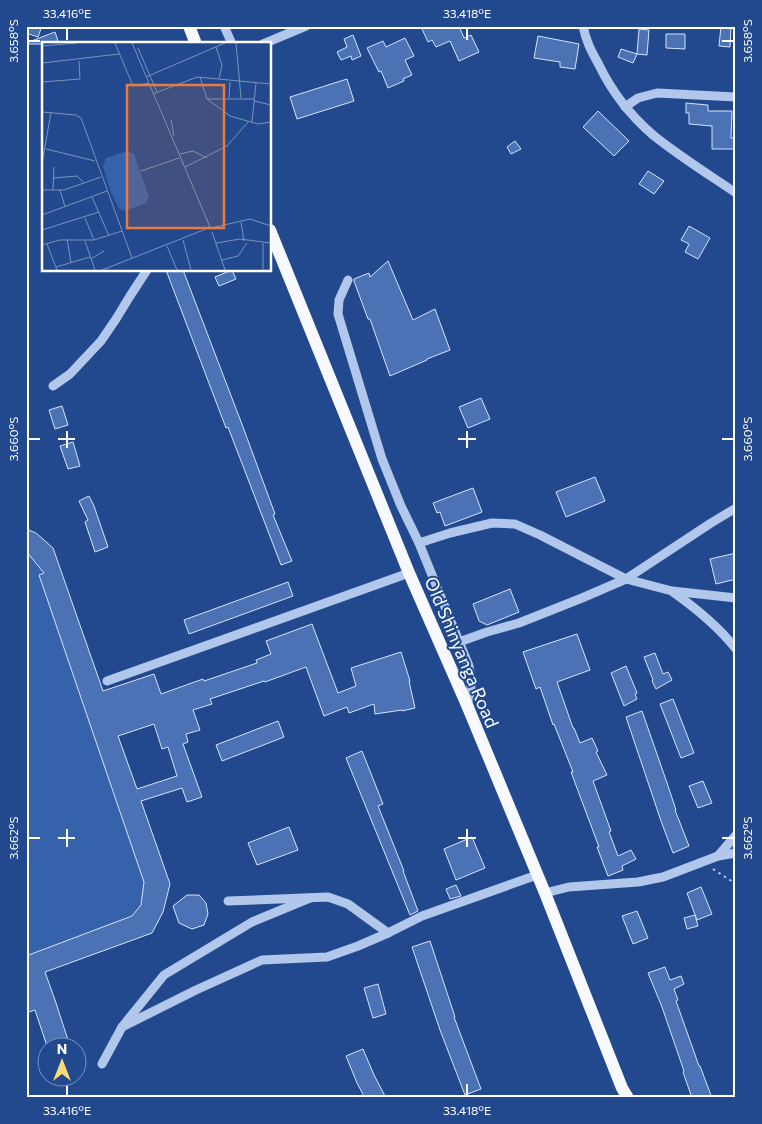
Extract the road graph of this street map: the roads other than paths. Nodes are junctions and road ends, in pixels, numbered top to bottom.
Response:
1 (189, 26) edge
2 (224, 26) edge
3 (306, 26) edge
4 (583, 26) edge
5 (195, 42) edge
6 (231, 42) edge
7 (268, 42) edge
8 (736, 97) edge
9 (625, 107) junction
10 (736, 193) edge
11 (271, 232) edge
12 (146, 271) edge
13 (348, 280) dead end
14 (53, 386) dead end
15 (736, 508) edge
16 (419, 544) junction
17 (409, 572) junction
18 (626, 578) junction
19 (672, 592) junction
20 (736, 598) edge
21 (459, 642) junction
22 (736, 649) edge
23 (107, 681) dead end
24 (466, 705) junction
25 (736, 835) edge
26 (736, 853) edge
27 (718, 856) junction
28 (537, 875) junction
29 (545, 894) junction
30 (310, 898) junction
31 (228, 901) dead end
32 (388, 934) junction
33 (122, 1026) junction
34 (102, 1064) dead end
35 (624, 1095) edge

1 - 5 main road
2 - 6 street
3 - 7 street
4 - 9 street
8 - 9 street
9 - 10 street
11 - 17 main road, Old Shinyanga Road
12 - 14 street
13 - 16 street
15 - 18 street
16 - 18 street
16 - 21 street
17 - 23 street
17 - 24 main road, Old Shinyanga Road
18 - 19 street
18 - 21 street
19 - 20 street
19 - 22 street
21 - 24 street
24 - 28 main road, Old Shinyanga Road
25 - 27 street
26 - 27 street
27 - 29 street
28 - 29 main road, Old Shinyanga Road
28 - 32 street
29 - 35 main road, Old Shinyanga Road
30 - 31 street
30 - 32 street
30 - 33 street
32 - 33 street
33 - 34 street

